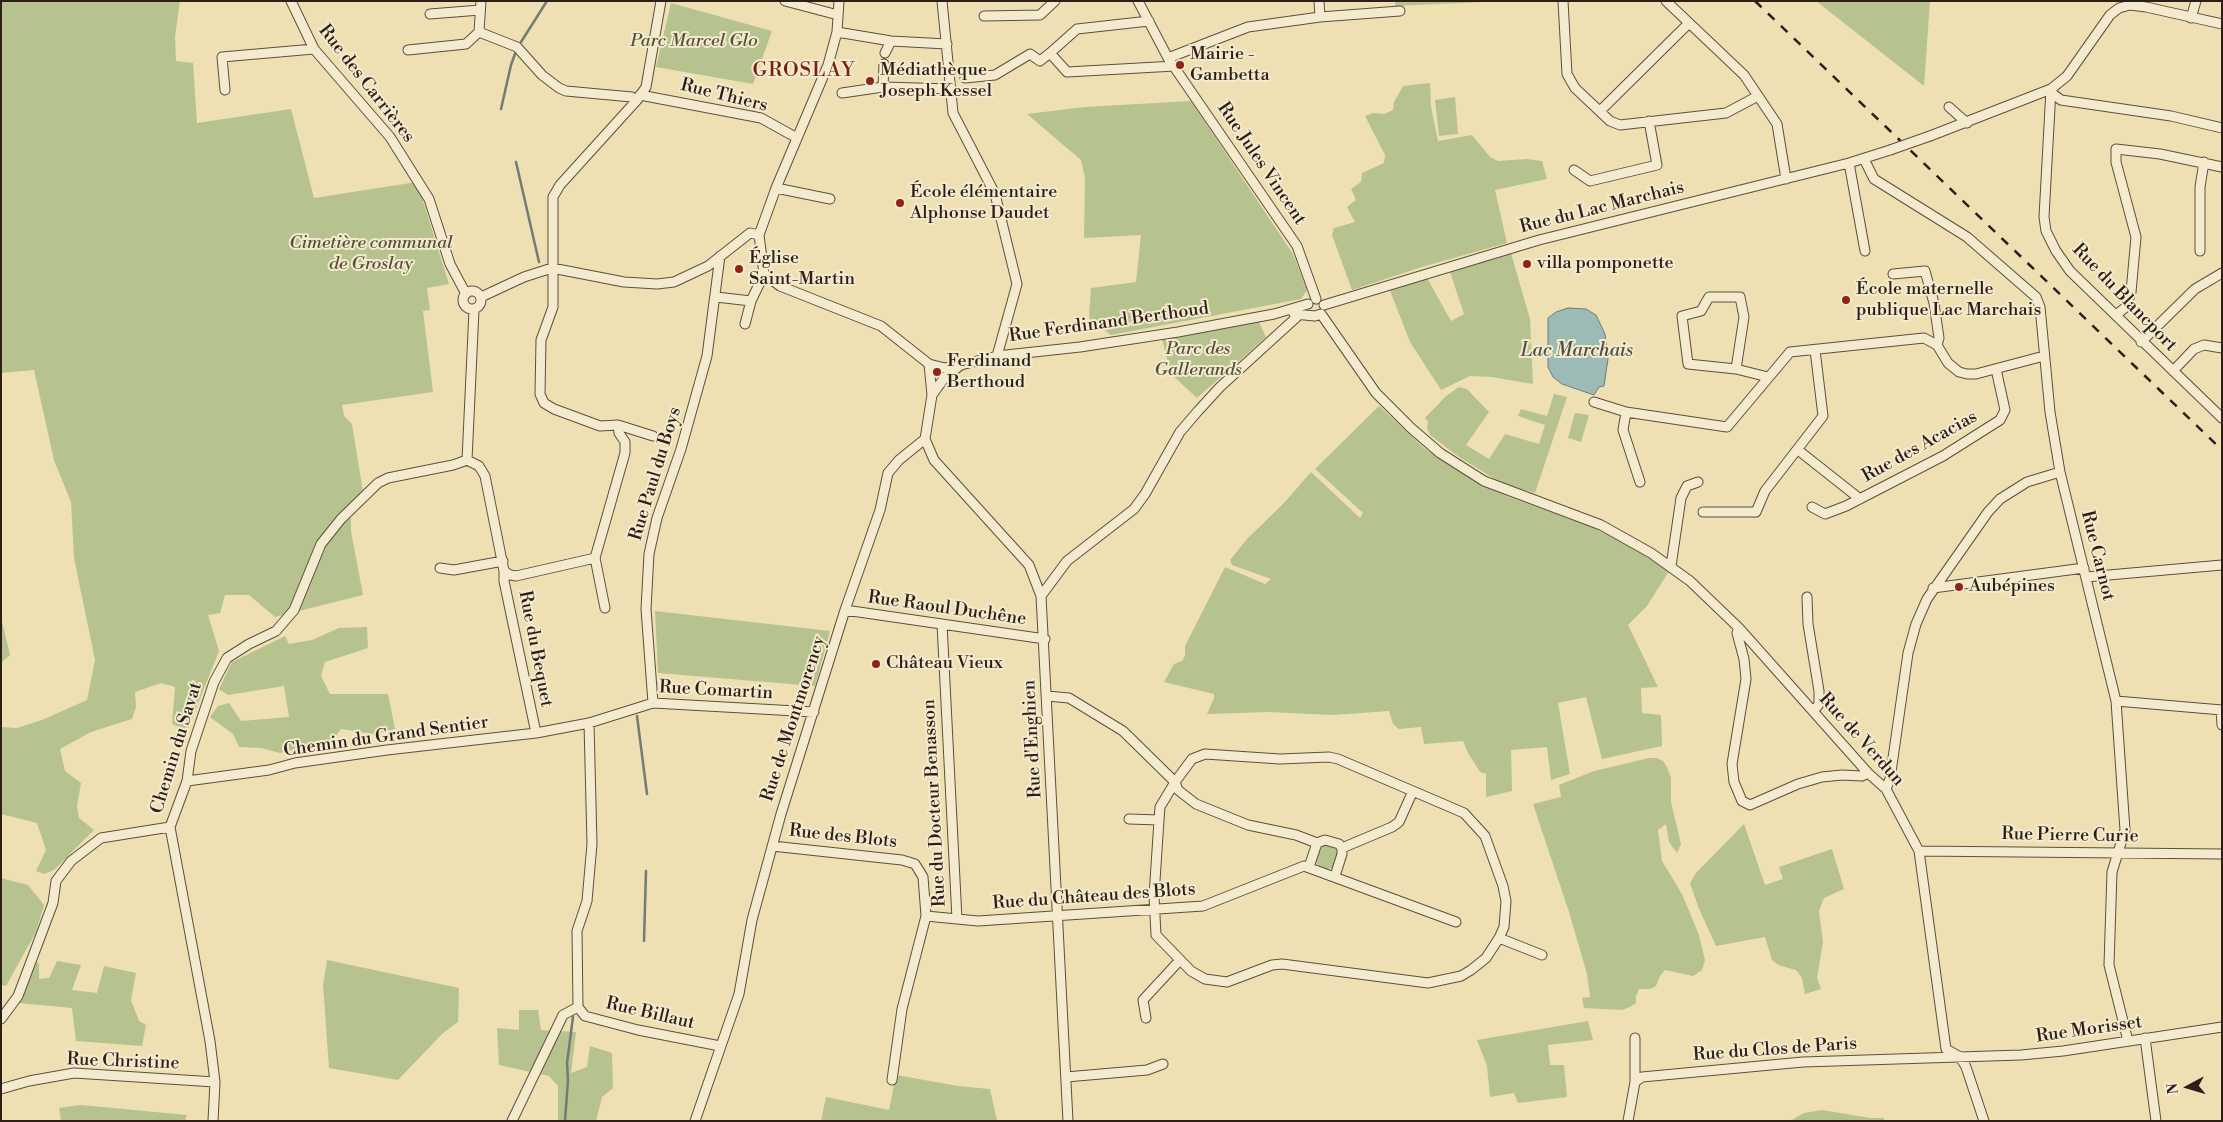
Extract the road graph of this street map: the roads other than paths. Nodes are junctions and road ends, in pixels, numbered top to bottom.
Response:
1 (291, 1) edge
2 (661, 1) edge
3 (785, 1) edge
4 (839, 1) edge
5 (942, 1) edge
6 (1055, 1) edge
7 (1138, 1) edge
8 (1319, 1) edge
9 (1563, 1) edge
10 (1666, 1) edge
11 (2196, 1) edge
12 (480, 5) edge
13 (1400, 11) dead end
14 (430, 14) dead end
15 (838, 15) junction
16 (984, 16) dead end
17 (1320, 17) junction
18 (2191, 18) junction
19 (1148, 21) junction
20 (1689, 23) junction
21 (2222, 24) edge
22 (479, 32) junction
23 (837, 32) junction
24 (891, 41) junction
25 (947, 44) junction
26 (314, 48) junction
27 (408, 50) dead end
28 (884, 53) dead end
29 (1050, 53) junction
30 (1168, 58) junction
31 (884, 64) dead end
32 (1175, 66) junction
33 (966, 78) dead end
34 (883, 87) junction
35 (951, 89) junction
36 (225, 90) dead end
37 (2050, 90) junction
38 (842, 92) dead end
39 (1758, 96) junction
40 (638, 97) junction
41 (1949, 107) dead end
42 (1600, 111) junction
43 (1649, 121) junction
44 (1967, 123) junction
45 (2222, 128) edge
46 (797, 138) junction
47 (1864, 160) junction
48 (2204, 162) junction
49 (1849, 163) junction
50 (2222, 167) edge
51 (1574, 170) dead end
52 (1786, 179) junction
53 (776, 188) junction
54 (830, 199) dead end
55 (759, 235) junction
56 (1865, 251) dead end
57 (2200, 251) dead end
58 (720, 256) junction
59 (552, 268) junction
60 (2222, 273) edge
61 (764, 274) junction
62 (1892, 274) dead end
63 (466, 294) junction
64 (481, 297) junction
65 (716, 297) junction
66 (751, 301) junction
67 (1312, 302) junction
68 (474, 310) junction
69 (1319, 311) junction
70 (1274, 314) junction
71 (1299, 315) junction
72 (2116, 315) junction
73 (745, 324) dead end
74 (2141, 342) junction
75 (1937, 345) junction
76 (2222, 348) edge
77 (1815, 350) junction
78 (997, 356) junction
79 (2044, 356) junction
80 (928, 364) junction
81 (961, 365) junction
82 (1736, 369) junction
83 (1996, 369) junction
84 (2173, 371) junction
85 (1768, 377) junction
86 (932, 395) junction
87 (1594, 402) dead end
88 (1626, 412) junction
89 (2222, 418) edge
90 (618, 425) junction
91 (653, 436) dead end
92 (925, 440) junction
93 (1798, 450) junction
94 (467, 460) junction
95 (2060, 472) junction
96 (1640, 482) dead end
97 (1698, 482) dead end
98 (1860, 498) junction
99 (1812, 508) dead end
100 (1703, 512) dead end
101 (594, 558) junction
102 (503, 561) junction
103 (2222, 565) edge
104 (1671, 566) junction
105 (440, 568) dead end
106 (504, 571) junction
107 (2085, 572) junction
108 (1933, 588) junction
109 (1041, 596) junction
110 (1806, 597) dead end
111 (605, 608) dead end
112 (845, 610) junction
113 (942, 624) junction
114 (1739, 628) junction
115 (1045, 639) junction
116 (1046, 696) junction
117 (2116, 701) junction
118 (653, 703) junction
119 (2222, 710) edge
120 (1814, 711) junction
121 (814, 712) junction
122 (589, 723) junction
123 (2222, 725) edge
124 (536, 733) junction
125 (1868, 773) junction
126 (187, 782) junction
127 (1175, 782) junction
128 (1886, 789) junction
129 (1413, 791) junction
130 (1129, 819) dead end
131 (1158, 820) junction
132 (170, 827) junction
133 (1317, 844) junction
134 (772, 846) junction
135 (1342, 848) junction
136 (1918, 851) junction
137 (2118, 853) junction
138 (2222, 854) edge
139 (1309, 867) junction
140 (1335, 876) junction
141 (1154, 908) junction
142 (1058, 915) junction
143 (926, 916) junction
144 (957, 919) junction
145 (1456, 922) dead end
146 (1499, 938) junction
147 (1542, 955) dead end
148 (1180, 960) junction
149 (578, 1007) junction
150 (1146, 1018) dead end
151 (1, 1019) edge
152 (2222, 1027) edge
153 (1635, 1038) dead end
154 (2145, 1038) junction
155 (2128, 1041) junction
156 (720, 1046) junction
157 (1960, 1057) junction
158 (1163, 1064) dead end
159 (1066, 1077) junction
160 (892, 1080) dead end
161 (215, 1082) junction
162 (1635, 1082) junction
163 (1, 1089) edge
164 (213, 1121) edge
165 (512, 1121) edge
166 (695, 1121) edge
167 (1068, 1121) edge
168 (1628, 1121) edge
169 (1984, 1121) edge
170 (2156, 1121) edge

1 - 26 street, Rue des Carrières
2 - 40 street
3 - 15 street
4 - 15 street
5 - 25 street
6 - 16 street
7 - 19 street, Rue Jules Vincent
8 - 17 street
9 - 42 street
10 - 20 street
11 - 18 street
12 - 14 street
12 - 22 street
13 - 17 street
15 - 23 street
17 - 30 street
18 - 21 street
18 - 37 street
19 - 29 street
19 - 30 street, Rue Jules Vincent
20 - 39 street
20 - 42 street
22 - 27 street
22 - 40 street, Rue Thiers
23 - 24 street
23 - 46 street
24 - 25 street
24 - 28 street
25 - 35 street
26 - 36 street
26 - 63 street, Rue des Carrières
29 - 32 street
29 - 33 street
30 - 32 street, Rue Jules Vincent
31 - 34 street
32 - 67 street, Rue Jules Vincent
34 - 35 street
34 - 38 street
35 - 78 street
37 - 44 street
37 - 45 street
37 - 72 street, Rue du Blancport
39 - 43 street
39 - 52 street
40 - 46 street, Rue Thiers
40 - 59 street
41 - 44 street
42 - 43 street
43 - 51 street
44 - 47 street, Rue du Lac Marchais, bridge
46 - 53 street
47 - 49 street, Rue du Lac Marchais
47 - 79 street, Rue Carnot
48 - 50 street
48 - 57 street
48 - 72 street
49 - 52 street, Rue du Lac Marchais
49 - 56 street
52 - 69 street, Rue du Lac Marchais
53 - 54 street
53 - 55 street
55 - 58 street
55 - 61 street
58 - 59 street
58 - 65 street, Rue Paul du Boys
59 - 64 street
59 - 90 street
60 - 74 street
61 - 66 street
61 - 80 street
62 - 75 street
63 - 64 street
63 - 68 street
64 - 68 street
65 - 66 street
65 - 118 street, Rue Paul du Boys
66 - 73 street
67 - 69 street, Rue Jules Vincent
67 - 69 street
67 - 70 street, Rue Ferdinand Berthoud
68 - 94 street
69 - 71 street, Rue Ferdinand Berthoud
69 - 104 street, Rue de Verdun
70 - 71 street, Rue Ferdinand Berthoud
70 - 78 street, Rue Ferdinand Berthoud
71 - 109 street
72 - 74 street, Rue du Blancport
74 - 84 street, Rue du Blancport
75 - 77 street
75 - 83 street
76 - 84 street
77 - 85 street
77 - 93 street
78 - 81 street, Rue Ferdinand Berthoud
79 - 83 street
79 - 95 street, Rue Carnot
80 - 81 street
80 - 86 street
81 - 86 street, Rue Ferdinand Berthoud
82 - 82 street
82 - 85 street
83 - 98 street, Rue des Acacias
84 - 89 street, Rue du Blancport
85 - 88 street
86 - 92 street
87 - 88 street
88 - 96 street
90 - 91 street
90 - 101 street
92 - 109 street, Rue d'Enghien
92 - 112 street, Rue de Montmorency
93 - 98 street, Rue des Acacias
93 - 100 street
94 - 102 street, Rue du Bequet
94 - 126 street, Chemin du Savat
95 - 107 street, Rue Carnot
95 - 108 street
97 - 104 street
98 - 99 street, Rue des Acacias
101 - 106 street
101 - 111 street
102 - 105 street
102 - 106 street, Rue du Bequet
103 - 107 street
104 - 114 street, Rue de Verdun
106 - 124 street, Rue du Bequet
107 - 108 street
107 - 117 street, Rue Carnot
108 - 128 street
109 - 115 street, Rue d'Enghien
110 - 120 street
112 - 113 street, Rue Raoul Duchêne
112 - 121 street, Rue de Montmorency
113 - 115 street, Rue Raoul Duchêne
113 - 144 street, Rue du Docteur Benasson
114 - 120 street, Rue de Verdun
114 - 125 street
115 - 116 street, Rue d'Enghien
116 - 127 street
116 - 142 street, Rue d'Enghien
117 - 119 street
117 - 137 street, Rue Carnot
118 - 121 street, Rue Comartin
118 - 122 street, Rue Comartin
119 - 123 street
120 - 125 street, Rue de Verdun
121 - 134 street, Rue de Montmorency
122 - 124 street, Chemin du Grand Sentier
122 - 149 street
124 - 126 street, Chemin du Grand Sentier
125 - 128 street, Rue de Verdun
126 - 132 street, Chemin du Savat
127 - 129 street
127 - 131 street
127 - 133 street
128 - 136 street, Rue de Verdun
129 - 135 street
129 - 146 street
130 - 131 street
131 - 141 street
132 - 151 street, Chemin du Savat
132 - 161 street
133 - 135 street
133 - 139 street
134 - 143 street, Rue des Blots
134 - 156 street, Rue de Montmorency
135 - 140 street
136 - 137 street, Rue Pierre Curie
136 - 157 street, Rue de Verdun
137 - 138 street, Rue Pierre Curie
137 - 155 street, Rue Carnot
139 - 140 street
139 - 141 street, Rue du Château des Blots
140 - 145 street
141 - 142 street, Rue du Château des Blots
141 - 148 street
142 - 144 street, Rue du Château des Blots
142 - 159 street, Rue d'Enghien
143 - 144 street, Rue du Château des Blots
143 - 160 street
146 - 147 street
146 - 148 street
148 - 150 street
149 - 156 street, Rue Billaut
149 - 165 street
152 - 154 street, Rue Morisset
153 - 162 street
154 - 155 street, Rue Morisset
154 - 170 street
155 - 157 street, Rue Morisset
156 - 166 street, Rue de Montmorency
157 - 162 street, Rue du Clos de Paris
157 - 169 street, Rue de Verdun
158 - 159 street
159 - 167 street, Rue d'Enghien
161 - 163 street, Rue Christine
161 - 164 street
162 - 168 street

